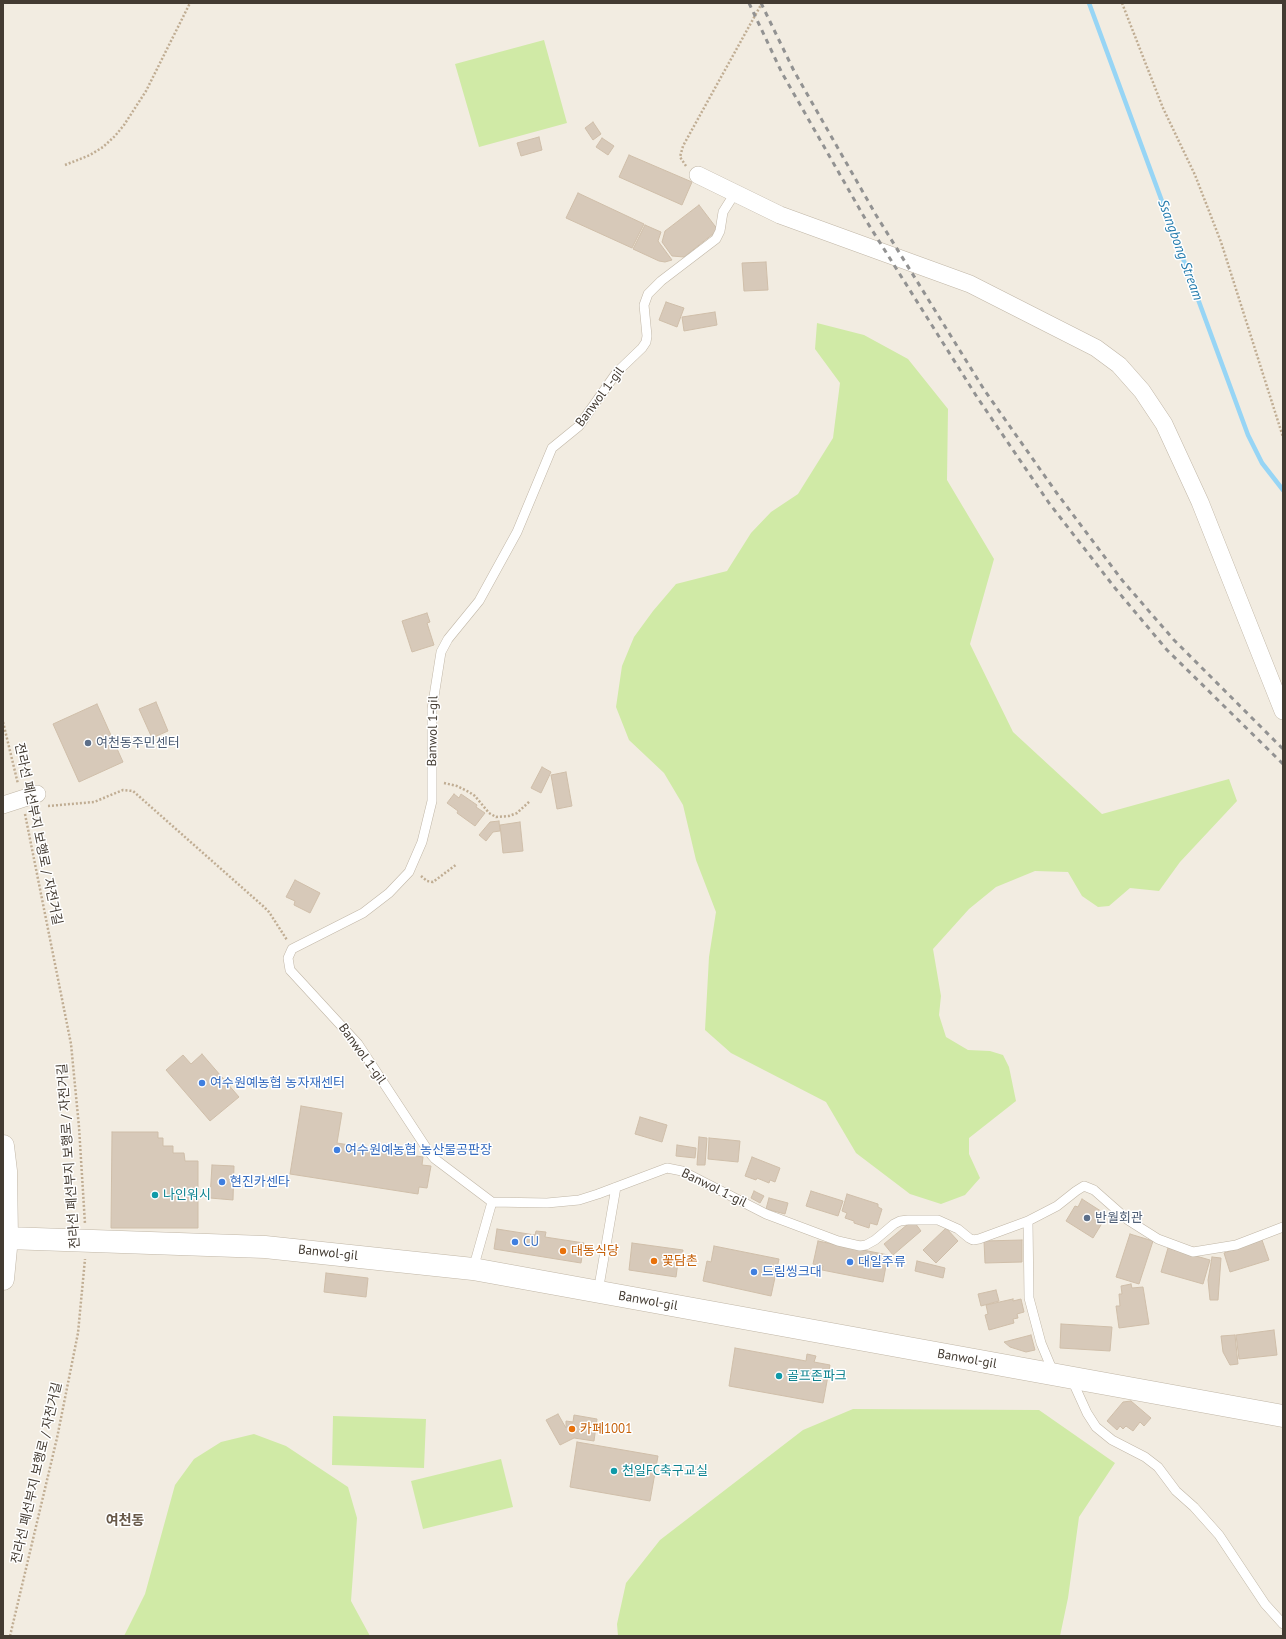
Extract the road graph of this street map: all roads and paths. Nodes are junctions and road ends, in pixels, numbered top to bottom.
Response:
1 (190, 3) edge
2 (762, 3) edge
3 (1122, 3) edge
4 (65, 165) dead end
5 (698, 175) joint
6 (735, 193) junction
7 (1283, 437) edge
8 (1283, 711) edge
9 (3, 722) edge
10 (433, 782) junction
11 (35, 800) junction
12 (530, 801) dead end
13 (3, 806) edge
14 (456, 864) dead end
15 (411, 868) junction
16 (292, 949) junction
17 (3, 1146) edge
18 (616, 1187) junction
19 (492, 1202) junction
20 (1028, 1221) junction
21 (1283, 1228) edge
22 (5, 1238) edge
23 (86, 1241) junction
24 (473, 1269) junction
25 (3, 1278) edge
26 (598, 1292) junction
27 (1063, 1376) junction
28 (1283, 1416) edge
29 (1283, 1624) edge
30 (10, 1636) edge

1 - 4 path
2 - 5 path
3 - 7 path
5 - 6 street
6 - 8 street
6 - 10 lane, Banwol 1-gil
9 - 11 path, 전라선 폐선부지 보행로 / 자전거길
10 - 12 path
10 - 15 lane, Banwol 1-gil
11 - 13 street
11 - 16 path
11 - 23 path, 전라선 폐선부지 보행로 / 자전거길
14 - 15 path
15 - 16 lane, Banwol 1-gil
16 - 19 lane, Banwol 1-gil
17 - 22 street
18 - 19 lane, Banwol 1-gil
18 - 20 lane, Banwol 1-gil
18 - 26 lane
19 - 24 lane
20 - 21 lane, Banwol 1-gil
20 - 27 lane
22 - 23 street, Banwol-gil
22 - 25 street
23 - 24 street, Banwol-gil
23 - 30 path, 전라선 폐선부지 보행로 / 자전거길
24 - 26 street, Banwol-gil
26 - 27 street, Banwol-gil
27 - 28 street, Banwol-gil
27 - 29 lane

